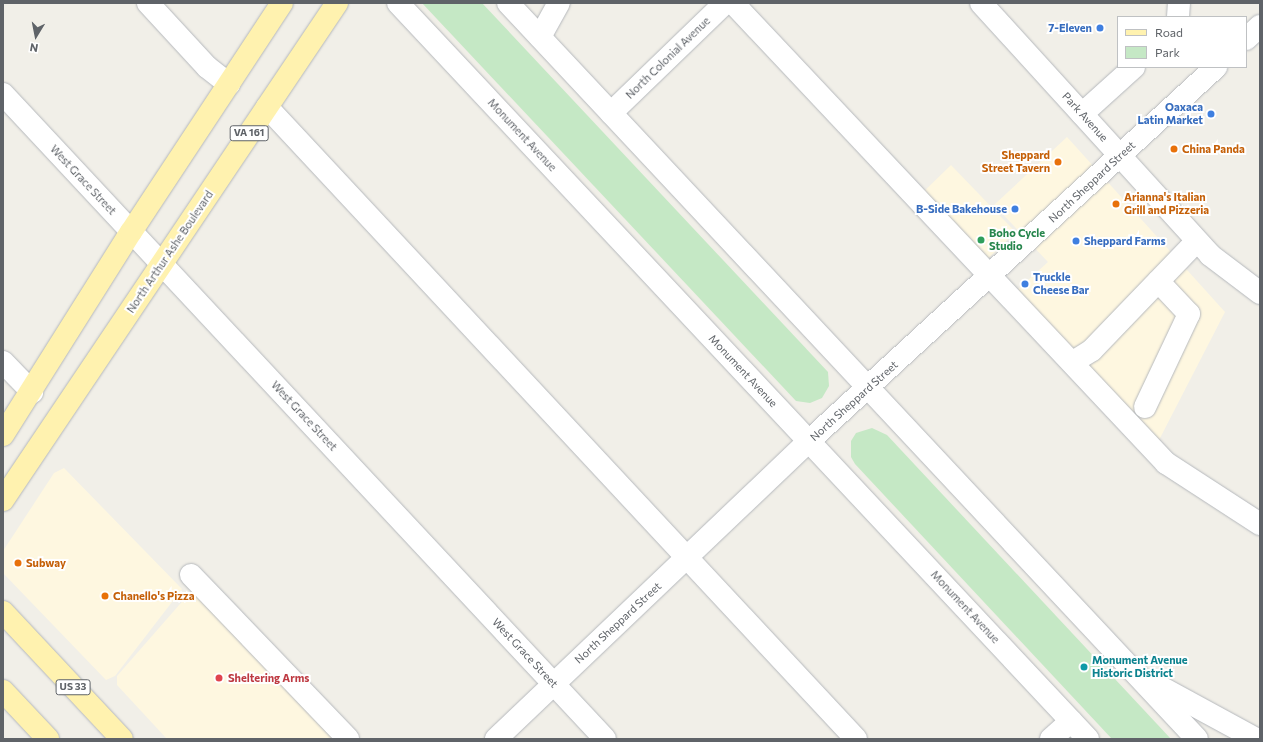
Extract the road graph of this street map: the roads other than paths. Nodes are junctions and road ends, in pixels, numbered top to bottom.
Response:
1 (148, 3) edge
2 (282, 3) edge
3 (337, 3) edge
4 (398, 3) edge
5 (508, 3) edge
6 (559, 3) edge
7 (725, 3) edge
8 (733, 3) edge
9 (981, 3) edge
10 (1180, 3) edge
11 (1178, 16) edge
12 (1260, 26) edge
13 (540, 37) junction
14 (1247, 38) edge
15 (1133, 68) edge
16 (1214, 68) edge
17 (229, 84) junction
18 (3, 94) edge
19 (267, 108) junction
20 (611, 113) junction
21 (1082, 114) junction
22 (1120, 156) junction
23 (131, 232) junction
24 (1197, 241) junction
25 (162, 264) junction
26 (991, 276) junction
27 (1158, 281) junction
28 (1260, 293) edge
29 (3, 362) edge
30 (1072, 362) junction
31 (869, 389) junction
32 (32, 392) junction
33 (1145, 407) dead end
34 (3, 435) edge
35 (809, 441) junction
36 (3, 500) edge
37 (1260, 524) edge
38 (687, 558) junction
39 (191, 575) dead end
40 (3, 612) edge
41 (1135, 673) junction
42 (553, 684) junction
43 (3, 691) edge
44 (1071, 721) junction
45 (48, 739) edge
46 (122, 739) edge
47 (348, 739) edge
48 (496, 739) edge
49 (605, 739) edge
50 (856, 739) edge
51 (1052, 739) edge
52 (1088, 739) edge
53 (1197, 739) edge
54 (1256, 739) edge

1 - 17 street
2 - 17 main road
3 - 19 main road, North Arthur Ashe Boulevard / VA 161
4 - 35 street, Monument Avenue
5 - 13 street
6 - 13 street
7 - 20 street, North Colonial Avenue
8 - 26 street
9 - 21 street, Park Avenue
10 - 11 street
12 - 14 street
13 - 20 street
15 - 21 street
16 - 22 street, North Sheppard Street
17 - 23 main road
18 - 23 street, West Grace Street
19 - 25 main road, North Arthur Ashe Boulevard / VA 161
19 - 38 street
20 - 31 street
21 - 22 street, Park Avenue
22 - 24 street, Park Avenue
22 - 26 street, North Sheppard Street
23 - 25 street, West Grace Street
23 - 32 main road
24 - 27 street
24 - 28 street, Park Avenue
25 - 36 main road, North Arthur Ashe Boulevard / VA 161
25 - 42 street, West Grace Street
26 - 30 street
26 - 31 street, North Sheppard Street
27 - 30 street
27 - 33 street
29 - 32 street
30 - 37 street
31 - 35 street, North Sheppard Street
31 - 41 street
32 - 34 main road
35 - 38 street, North Sheppard Street
35 - 44 street, Monument Avenue
38 - 42 street, North Sheppard Street
38 - 50 street
39 - 47 street
40 - 46 main road, US 33
41 - 53 street
41 - 54 street
42 - 48 street, North Sheppard Street
42 - 49 street, West Grace Street
43 - 45 main road
44 - 51 street
44 - 52 street, Monument Avenue

